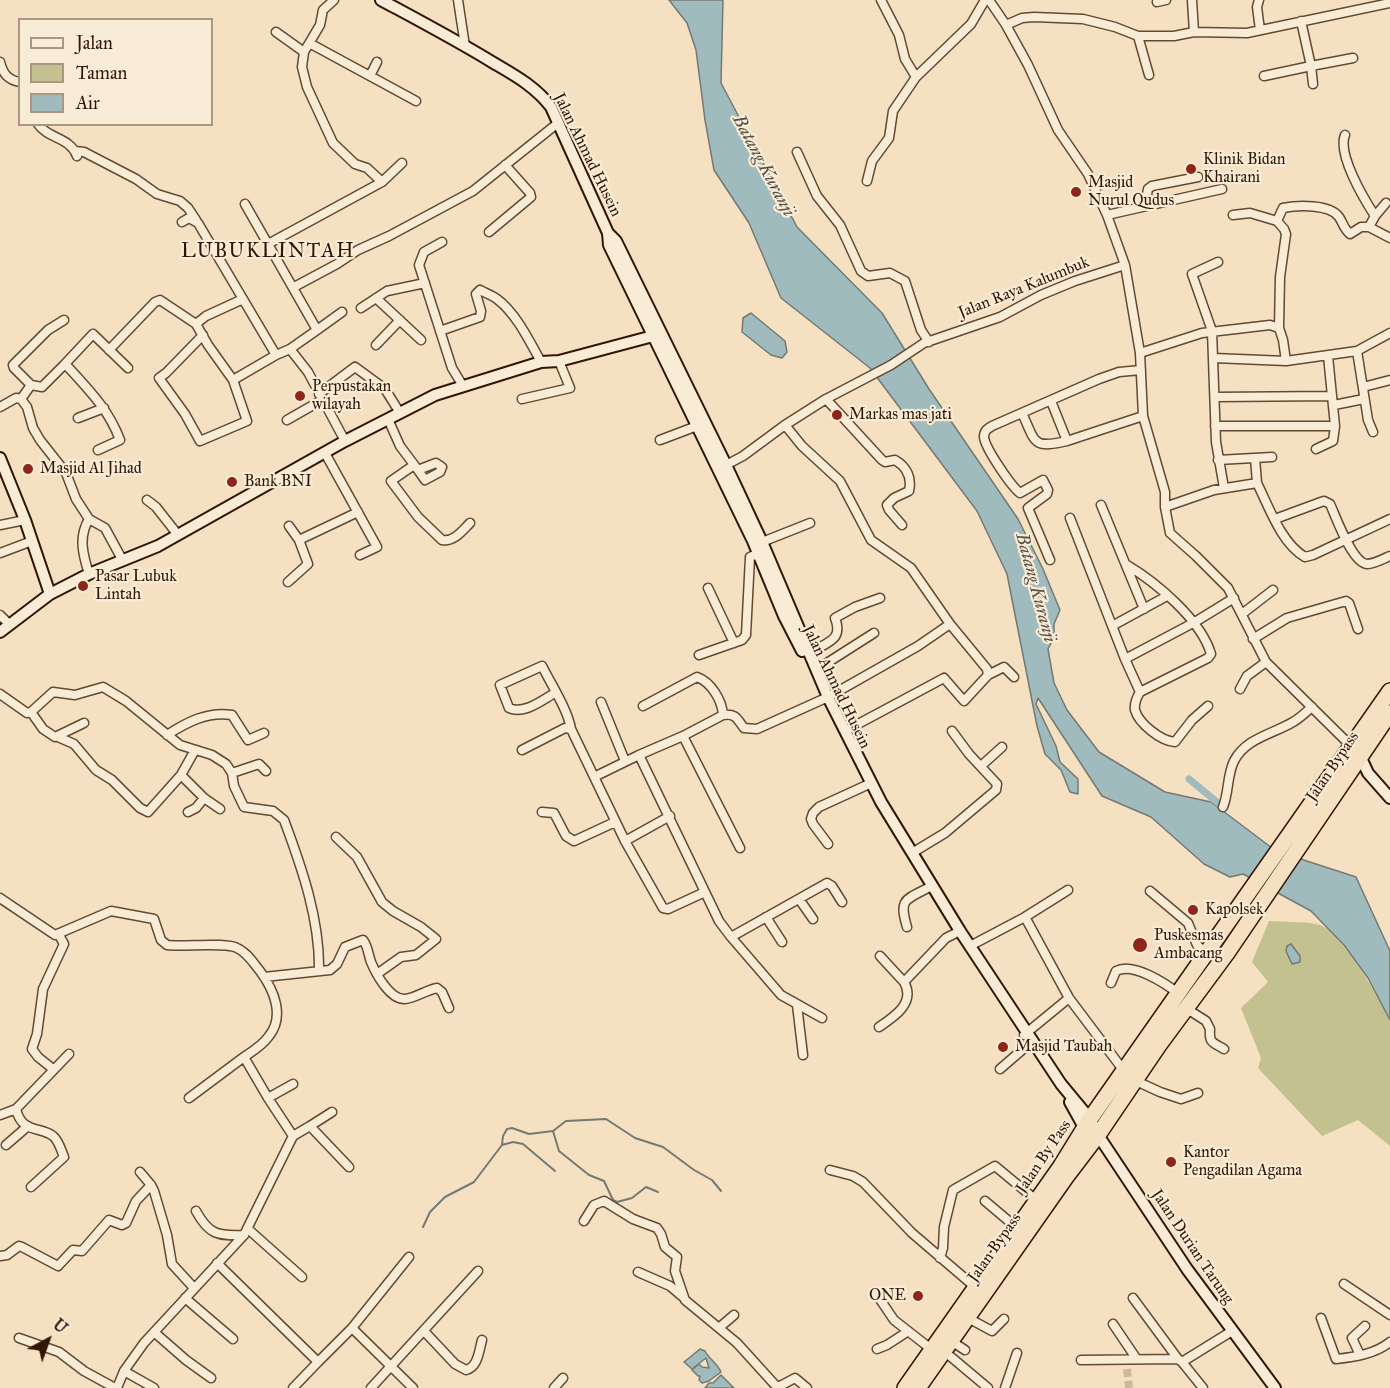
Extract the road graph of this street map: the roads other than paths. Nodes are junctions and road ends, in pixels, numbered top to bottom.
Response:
1 (334, 0) edge
2 (381, 0) edge
3 (458, 0) edge
4 (881, 0) edge
5 (987, 0) edge
6 (1191, 0) edge
7 (1259, 0) edge
8 (1390, 3) edge
9 (1301, 21) junction
10 (1006, 25) junction
11 (1260, 30) junction
12 (276, 32) dead end
13 (1194, 32) junction
14 (1138, 36) junction
15 (311, 44) junction
16 (465, 46) junction
17 (304, 52) junction
18 (1353, 58) dead end
19 (0, 62) edge
20 (377, 62) dead end
21 (1311, 66) junction
22 (1149, 75) dead end
23 (370, 76) junction
24 (1264, 76) dead end
25 (916, 77) junction
26 (18, 81) edge
27 (1313, 84) dead end
28 (416, 101) dead end
29 (558, 123) junction
30 (40, 126) edge
31 (1345, 135) dead end
32 (797, 152) dead end
33 (402, 163) dead end
34 (505, 165) junction
35 (1198, 177) dead end
36 (867, 181) dead end
37 (382, 183) junction
38 (1222, 189) dead end
39 (1386, 203) dead end
40 (245, 204) dead end
41 (1145, 205) junction
42 (1107, 215) junction
43 (1233, 216) dead end
44 (1375, 216) junction
45 (196, 221) junction
46 (1277, 221) junction
47 (182, 222) dead end
48 (1369, 227) junction
49 (489, 232) dead end
50 (608, 233) junction
51 (1390, 238) edge
52 (442, 242) dead end
53 (268, 244) junction
54 (1218, 262) dead end
55 (1125, 265) junction
56 (425, 283) junction
57 (294, 287) junction
58 (376, 298) junction
59 (243, 299) junction
60 (361, 308) dead end
61 (342, 312) dead end
62 (64, 320) dead end
63 (400, 320) junction
64 (196, 324) junction
65 (1280, 328) junction
66 (317, 330) junction
67 (440, 331) junction
68 (1212, 331) junction
69 (203, 335) junction
70 (653, 336) junction
71 (1389, 336) edge
72 (421, 340) dead end
73 (926, 343) junction
74 (375, 345) dead end
75 (290, 349) junction
76 (109, 350) junction
77 (1357, 351) junction
78 (1140, 353) junction
79 (276, 355) junction
80 (1328, 356) junction
81 (1214, 358) junction
82 (559, 361) junction
83 (1286, 361) junction
84 (541, 362) junction
85 (64, 365) junction
86 (128, 368) dead end
87 (1141, 370) junction
88 (232, 380) junction
89 (1390, 380) edge
90 (31, 385) junction
91 (463, 386) junction
92 (1363, 387) junction
93 (320, 397) junction
94 (1215, 397) junction
95 (21, 399) junction
96 (522, 399) dead end
97 (826, 399) junction
98 (1364, 399) junction
99 (1051, 401) junction
100 (1333, 401) junction
101 (0, 407) edge
102 (104, 408) junction
103 (400, 413) junction
104 (1022, 413) junction
105 (1143, 416) junction
106 (78, 418) dead end
107 (388, 419) junction
108 (287, 420) dead end
109 (698, 420) junction
110 (785, 424) junction
111 (1215, 426) junction
112 (1335, 426) junction
113 (1373, 432) dead end
114 (660, 440) dead end
115 (345, 441) junction
116 (1067, 441) junction
117 (1316, 449) dead end
118 (98, 450) dead end
119 (325, 453) junction
120 (1272, 457) dead end
121 (0, 458) edge
122 (1255, 458) junction
123 (1218, 460) junction
124 (726, 465) junction
125 (3, 473) edge
126 (1257, 483) junction
127 (1224, 488) junction
128 (1020, 493) junction
129 (147, 500) dead end
130 (1101, 505) dead end
131 (1165, 507) junction
132 (1028, 508) junction
133 (358, 512) junction
134 (1070, 518) dead end
135 (88, 519) junction
136 (1275, 519) junction
137 (1390, 519) edge
138 (25, 520) junction
139 (470, 523) dead end
140 (810, 523) dead end
141 (0, 525) edge
142 (902, 525) dead end
143 (289, 526) dead end
144 (178, 535) junction
145 (299, 540) junction
146 (1347, 540) junction
147 (32, 541) junction
148 (762, 542) junction
149 (0, 553) edge
150 (757, 554) junction
151 (360, 555) dead end
152 (1390, 556) edge
153 (1050, 560) dead end
154 (123, 561) junction
155 (1127, 565) junction
156 (89, 574) junction
157 (288, 582) dead end
158 (708, 588) dead end
159 (1273, 590) dead end
160 (50, 594) junction
161 (1167, 596) junction
162 (880, 598) dead end
163 (1234, 598) junction
164 (1144, 609) junction
165 (1242, 614) junction
166 (0, 615) edge
167 (1195, 622) junction
168 (9, 624) junction
169 (951, 624) junction
170 (1112, 626) junction
171 (1358, 629) dead end
172 (0, 632) edge
173 (874, 633) dead end
174 (1253, 639) junction
175 (734, 643) junction
176 (810, 653) junction
177 (699, 655) dead end
178 (1125, 659) junction
179 (1266, 662) junction
180 (816, 670) junction
181 (988, 675) junction
182 (1014, 677) dead end
183 (1240, 690) dead end
184 (1390, 691) edge
185 (1140, 692) junction
186 (555, 693) junction
187 (0, 694) edge
188 (827, 698) junction
189 (601, 702) dead end
190 (643, 706) dead end
191 (1208, 706) dead end
192 (1312, 707) junction
193 (31, 712) junction
194 (1390, 713) edge
195 (723, 715) junction
196 (84, 723) dead end
197 (571, 729) junction
198 (845, 731) junction
199 (952, 731) dead end
200 (264, 733) dead end
201 (168, 735) junction
202 (683, 736) junction
203 (58, 737) junction
204 (1002, 747) dead end
205 (195, 750) junction
206 (522, 750) dead end
207 (1356, 752) junction
208 (639, 755) junction
209 (625, 761) junction
210 (981, 766) junction
211 (266, 771) dead end
212 (232, 772) junction
213 (181, 775) junction
214 (594, 777) junction
215 (867, 784) junction
216 (204, 798) junction
217 (1390, 798) edge
218 (1223, 807) dead end
219 (220, 809) dead end
220 (188, 812) dead end
221 (542, 812) dead end
222 (669, 816) junction
223 (615, 822) junction
224 (1300, 834) junction
225 (336, 837) dead end
226 (625, 841) junction
227 (828, 844) dead end
228 (740, 848) dead end
229 (912, 853) junction
230 (928, 888) junction
231 (1068, 890) dead end
232 (1150, 891) dead end
233 (705, 892) junction
234 (0, 898) edge
235 (799, 899) junction
236 (842, 902) dead end
237 (766, 917) junction
238 (1025, 917) junction
239 (813, 920) dead end
240 (907, 927) dead end
241 (956, 933) junction
242 (59, 935) junction
243 (731, 937) junction
244 (782, 942) dead end
245 (970, 946) junction
246 (1209, 949) junction
247 (880, 956) dead end
248 (319, 971) junction
249 (377, 974) junction
250 (264, 977) junction
251 (904, 982) junction
252 (1111, 983) dead end
253 (1069, 998) junction
254 (1179, 1001) junction
255 (797, 1005) junction
256 (449, 1008) dead end
257 (822, 1018) dead end
258 (879, 1027) dead end
259 (1026, 1037) junction
260 (1224, 1049) dead end
261 (69, 1054) dead end
262 (803, 1055) dead end
263 (244, 1057) junction
264 (53, 1069) junction
265 (1000, 1069) dead end
266 (1129, 1075) junction
267 (293, 1084) dead end
268 (1198, 1093) dead end
269 (189, 1098) dead end
270 (268, 1098) junction
271 (16, 1109) junction
272 (333, 1112) dead end
273 (0, 1115) edge
274 (28, 1126) junction
275 (310, 1126) junction
276 (1091, 1128) junction
277 (293, 1136) junction
278 (6, 1145) dead end
279 (349, 1167) dead end
280 (830, 1170) dead end
281 (140, 1172) dead end
282 (151, 1185) junction
283 (30, 1187) dead end
284 (1036, 1200) junction
285 (985, 1201) dead end
286 (195, 1211) dead end
287 (584, 1221) dead end
288 (1017, 1228) junction
289 (246, 1232) junction
290 (0, 1256) edge
291 (409, 1257) dead end
292 (940, 1257) junction
293 (217, 1263) junction
294 (478, 1271) dead end
295 (638, 1272) dead end
296 (302, 1277) dead end
297 (1344, 1284) dead end
298 (194, 1288) junction
299 (875, 1292) dead end
300 (976, 1293) junction
301 (185, 1298) junction
302 (1133, 1298) dead end
303 (685, 1300) junction
304 (734, 1315) dead end
305 (1390, 1315) edge
306 (968, 1318) junction
307 (1321, 1318) dead end
308 (1004, 1319) dead end
309 (1113, 1324) dead end
310 (1365, 1326) dead end
311 (720, 1327) junction
312 (352, 1328) junction
313 (424, 1331) junction
314 (1232, 1331) junction
315 (154, 1332) junction
316 (907, 1332) junction
317 (19, 1338) dead end
318 (233, 1339) dead end
319 (482, 1340) dead end
320 (1390, 1342) edge
321 (942, 1347) junction
322 (877, 1349) dead end
323 (965, 1350) dead end
324 (1017, 1353) dead end
325 (1360, 1355) junction
326 (1132, 1359) junction
327 (1081, 1360) dead end
328 (1180, 1360) junction
329 (318, 1362) junction
330 (392, 1367) junction
331 (1127, 1369) tunnel mouth
332 (124, 1371) junction
333 (211, 1378) dead end
334 (563, 1378) dead end
335 (116, 1388) edge
336 (154, 1388) edge
337 (293, 1388) edge
338 (372, 1388) edge
339 (413, 1388) edge
340 (554, 1388) edge
341 (807, 1388) edge
342 (905, 1388) edge
343 (918, 1388) edge
344 (988, 1388) edge
345 (1005, 1388) edge
346 (1203, 1388) edge
347 (1275, 1388) edge

1 - 15 street
2 - 16 main road, Jalan Ahmad Husein
3 - 16 street
4 - 25 street
5 - 10 street
5 - 25 street
6 - 13 street
7 - 11 street
8 - 9 street
9 - 11 street
9 - 21 street
10 - 14 street
10 - 42 street
11 - 13 street
12 - 17 street
13 - 14 street
14 - 22 street
15 - 17 street
15 - 23 street
16 - 29 main road, Jalan Ahmad Husein
17 - 37 street
18 - 21 street
19 - 26 street
20 - 23 street
21 - 24 street
21 - 27 street
23 - 28 street
25 - 36 street
29 - 34 street
29 - 50 main road, Jalan Ahmad Husein
30 - 45 street
31 - 44 street
32 - 73 street
33 - 37 street
34 - 49 street
34 - 57 street
35 - 41 street
37 - 53 street
38 - 41 street
39 - 44 street
40 - 53 street
41 - 42 street
42 - 55 street
43 - 46 street
44 - 48 street
45 - 47 street
45 - 59 street
46 - 48 street
46 - 65 street
48 - 51 street
50 - 70 main road, Jalan Ahmad Husein
50 - 109 main road, Jalan Ahmad Husein
52 - 56 street
53 - 57 street
54 - 68 street
55 - 73 street, Jalan Raya Kalumbuk
55 - 78 street
56 - 58 street
56 - 67 street
57 - 66 street
58 - 60 street
58 - 63 street
59 - 64 street
59 - 79 street
61 - 66 street
62 - 90 street
63 - 72 street
63 - 74 street
64 - 69 street
64 - 76 street
65 - 68 street
65 - 83 street
66 - 75 street
67 - 84 street
67 - 91 street
68 - 78 street
68 - 81 street
69 - 88 street
69 - 88 street
70 - 82 main road
70 - 109 main road, Jalan Ahmad Husein
71 - 77 street
73 - 97 street, Jalan Raya Kalumbuk
75 - 79 street
75 - 93 street
76 - 85 street
76 - 86 street
77 - 80 street
77 - 92 street
78 - 87 street
79 - 88 street
80 - 83 street
80 - 100 street
81 - 83 street
81 - 94 street
82 - 84 main road
82 - 96 street
84 - 91 main road
85 - 90 street
85 - 102 street
87 - 99 street
87 - 105 street
89 - 92 street
90 - 95 street
91 - 103 main road
92 - 98 street
93 - 103 street
93 - 108 street
93 - 115 street
94 - 100 street
94 - 111 street
95 - 101 street
95 - 135 street
97 - 110 street, Jalan Raya Kalumbuk
97 - 142 street
98 - 100 street
98 - 113 street
99 - 104 street
99 - 116 street
100 - 112 street
102 - 106 street
102 - 118 street
103 - 107 main road
104 - 116 street
104 - 128 street
105 - 116 street
105 - 131 street
107 - 115 main road
107 - 139 street
109 - 114 street
109 - 124 main road, Jalan Ahmad Husein
109 - 150 main road, Jalan Ahmad Husein
110 - 124 street, Jalan Raya Kalumbuk
110 - 169 street
111 - 112 street
111 - 123 street
112 - 117 street
115 - 119 main road
119 - 133 street
119 - 144 main road
120 - 122 street
121 - 125 main road
122 - 123 street
122 - 126 street
123 - 127 street
124 - 148 main road, Jalan Ahmad Husein
125 - 138 main road
126 - 127 street
126 - 136 street
127 - 131 street
128 - 132 street
128 - 132 street
129 - 144 street
130 - 155 street
131 - 163 street
132 - 153 street
133 - 145 street
133 - 151 street
134 - 170 street
135 - 154 street
135 - 156 street
136 - 146 street
136 - 146 street
137 - 146 street
138 - 141 street
138 - 147 main road
140 - 148 street
143 - 145 street
144 - 154 main road
145 - 157 street
146 - 152 street
147 - 149 street
147 - 160 main road
148 - 176 main road, Jalan Ahmad Husein
150 - 175 street
150 - 188 main road, Jalan Ahmad Husein
154 - 156 main road
155 - 161 street
155 - 164 street
156 - 160 main road
158 - 175 street
159 - 165 street
160 - 168 main road
161 - 164 street
161 - 167 street
162 - 176 street
163 - 165 street
163 - 167 street
164 - 170 street
165 - 174 street
166 - 168 street
167 - 178 street
167 - 185 street
168 - 172 main road
169 - 181 street
169 - 188 street
170 - 178 street
171 - 174 street
173 - 180 street
174 - 179 street
175 - 177 street
176 - 180 main road, Jalan Ahmad Husein
178 - 185 street
179 - 183 street
179 - 192 street
180 - 188 main road, Jalan Ahmad Husein
181 - 182 street
181 - 198 street
184 - 207 highway
185 - 191 street
186 - 186 street
186 - 197 street
187 - 193 street
188 - 195 street
188 - 198 main road, Jalan Ahmad Husein
188 - 215 main road, Jalan Ahmad Husein
189 - 209 street
190 - 195 street
192 - 207 street
192 - 218 street
193 - 201 street
193 - 203 street
194 - 207 highway, Jalan Bypass
195 - 202 street
196 - 203 street
197 - 206 street
197 - 214 street
198 - 229 main road, Jalan Ahmad Husein
199 - 210 street
200 - 201 street
201 - 205 street
202 - 208 street
202 - 228 street
203 - 213 street
204 - 210 street
205 - 212 street
205 - 213 street
207 - 217 main road
207 - 224 highway, Jalan Bypass
208 - 209 street
208 - 222 street
209 - 214 street
210 - 229 street
211 - 212 street
212 - 248 street
213 - 216 street
214 - 223 street
215 - 227 street
215 - 230 main road, Jalan Ahmad Husein
216 - 219 street
216 - 220 street
221 - 223 street
222 - 226 street
222 - 233 street
223 - 226 street
224 - 246 highway
224 - 254 highway, Jalan Bypass
225 - 249 street
226 - 233 street
229 - 245 main road, Jalan Ahmad Husein
230 - 240 street
230 - 241 main road, Jalan Ahmad Husein
231 - 238 street
232 - 246 street
233 - 243 street
234 - 242 street
235 - 236 street
235 - 237 street
235 - 239 street
237 - 243 street
237 - 244 street
238 - 245 street
238 - 253 street
241 - 251 street
241 - 259 main road, Jalan Ahmad Husein
242 - 250 street
242 - 264 street
243 - 255 street
245 - 259 main road, Jalan Ahmad Husein
246 - 254 highway
247 - 251 street
248 - 249 street
248 - 250 street
249 - 256 street
250 - 263 street
251 - 258 street
252 - 254 street
253 - 259 street
253 - 266 street
254 - 260 street
254 - 266 highway, Jalan Bypass
255 - 257 street
255 - 262 street
259 - 265 street
259 - 276 main road, Jalan Ahmad Husein
261 - 264 street
263 - 269 street
263 - 270 street
264 - 271 street
266 - 268 street
266 - 276 highway, Jalan Bypass
267 - 270 street
270 - 277 street
271 - 273 street
271 - 274 street
272 - 275 street
274 - 278 street
274 - 283 street
275 - 277 street
275 - 279 street
276 - 284 highway, Jalan By Pass
276 - 300 highway, Jalan Bypass
276 - 314 main road, Jalan Durian Tarung
277 - 289 street
280 - 292 street
281 - 282 street
282 - 290 street
282 - 298 street
284 - 288 highway, Jalan By Pass
284 - 292 street
285 - 288 street
286 - 289 street
287 - 303 street
288 - 300 highway, Jalan By Pass
289 - 293 street
289 - 296 street
291 - 312 street
292 - 300 street
293 - 298 street
293 - 329 street
294 - 313 street
295 - 303 street
297 - 305 street
298 - 301 street
299 - 316 street
300 - 306 highway, Jalan Bypass
300 - 321 highway, Jalan By Pass
301 - 315 street
301 - 318 street
302 - 328 street
303 - 311 street
304 - 311 street
306 - 308 street
306 - 321 highway, Jalan Bypass
307 - 325 street
309 - 326 street
310 - 325 street
311 - 341 street
312 - 329 street
312 - 330 street
313 - 319 street
313 - 330 street
314 - 328 street
314 - 347 main road, Jalan Durian Tarung
315 - 332 street
315 - 333 street
316 - 321 street
316 - 322 street
317 - 335 street
320 - 325 street
321 - 323 street
321 - 342 highway, Jalan By Pass
321 - 343 highway, Jalan Bypass
321 - 344 street
324 - 345 street
326 - 327 street
326 - 328 street
326 - 331 street
328 - 346 street
329 - 337 street
330 - 338 street
330 - 339 street
332 - 335 street
332 - 336 street
334 - 340 street

